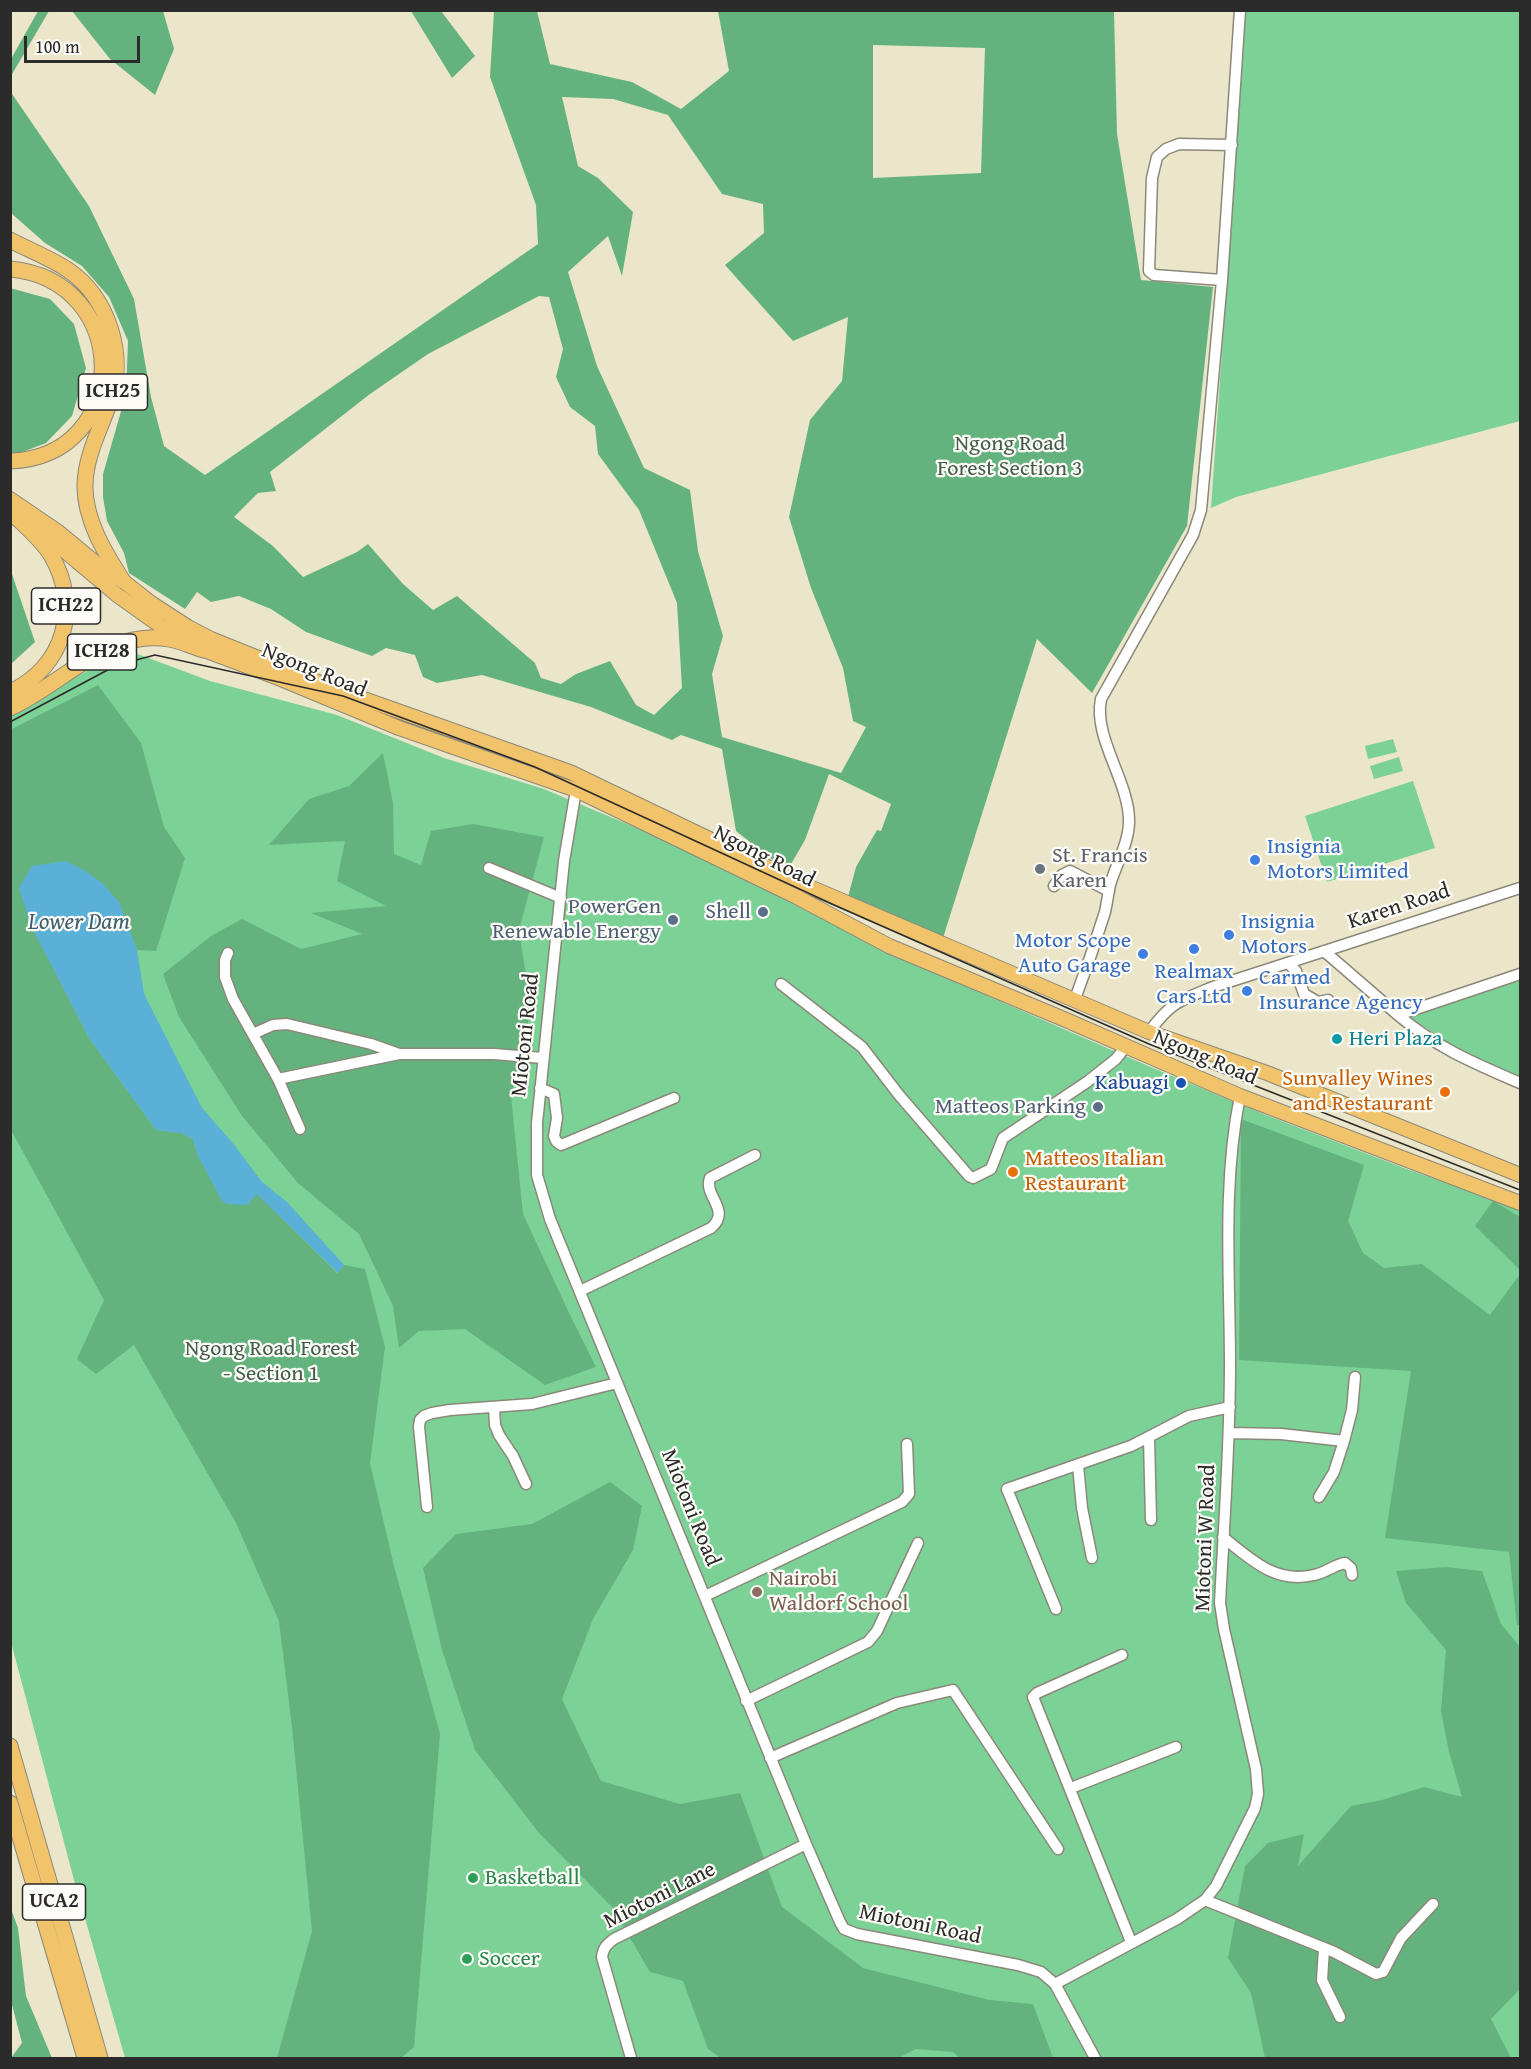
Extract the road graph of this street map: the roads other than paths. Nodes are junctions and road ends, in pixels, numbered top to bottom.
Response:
1 (1240, 10) edge
2 (1232, 145) junction
3 (10, 240) edge
4 (10, 269) edge
5 (1221, 280) junction
6 (10, 461) edge
7 (10, 499) edge
8 (12, 514) edge
9 (123, 581) junction
10 (204, 651) junction
11 (10, 692) edge
12 (10, 708) edge
13 (576, 790) junction
14 (489, 868) dead end
15 (1054, 886) dead end
16 (1521, 888) edge
17 (1109, 891) junction
18 (561, 898) junction
19 (950, 948) junction
20 (1324, 951) junction
21 (228, 953) dead end
22 (1289, 964) junction
23 (945, 969) junction
24 (1521, 974) edge
25 (781, 984) dead end
26 (1075, 999) junction
27 (1328, 1000) dead end
28 (1398, 1015) junction
29 (1149, 1032) junction
30 (254, 1034) junction
31 (1126, 1046) junction
32 (399, 1054) junction
33 (543, 1058) junction
34 (278, 1079) junction
35 (1521, 1083) edge
36 (540, 1088) junction
37 (1240, 1096) junction
38 (674, 1098) dead end
39 (300, 1129) dead end
40 (755, 1155) dead end
41 (1521, 1175) edge
42 (1521, 1203) edge
43 (580, 1291) junction
44 (1355, 1377) dead end
45 (617, 1383) junction
46 (494, 1407) junction
47 (1230, 1407) junction
48 (1229, 1433) junction
49 (1149, 1438) junction
50 (1344, 1441) junction
51 (907, 1444) dead end
52 (1078, 1465) junction
53 (526, 1484) dead end
54 (1319, 1497) dead end
55 (427, 1507) dead end
56 (1151, 1520) dead end
57 (1223, 1537) junction
58 (918, 1543) dead end
59 (1092, 1558) dead end
60 (1352, 1575) dead end
61 (705, 1596) junction
62 (1056, 1609) dead end
63 (1122, 1655) dead end
64 (746, 1701) junction
65 (10, 1746) edge
66 (1176, 1747) dead end
67 (770, 1758) junction
68 (1071, 1788) junction
69 (10, 1803) edge
70 (806, 1844) junction
71 (1058, 1849) dead end
72 (1205, 1900) junction
73 (1433, 1904) dead end
74 (1131, 1942) junction
75 (1324, 1948) junction
76 (1055, 1984) junction
77 (1340, 2017) dead end
78 (85, 2058) edge
79 (100, 2058) edge
80 (631, 2058) edge
81 (1095, 2058) edge

1 - 2 street
2 - 5 street
2 - 5 street
3 - 9 highway, ICH25
4 - 6 highway
5 - 17 street
7 - 9 main road, Ngong Road
8 - 10 main road, Ngong Road
8 - 11 highway, ICH22
9 - 19 main road, Ngong Road
10 - 12 highway, ICH28
10 - 13 main road, Ngong Road
13 - 18 street, Miotoni Road
13 - 23 main road, Ngong Road
14 - 18 street
15 - 17 street
16 - 20 street, Karen Road
17 - 26 street
18 - 33 street, Miotoni Road
19 - 23 main road
19 - 26 main road, Ngong Road
20 - 22 street, Karen Road
20 - 28 street
21 - 30 street
22 - 27 street
22 - 29 street, Karen Road
23 - 31 main road, Ngong Road
24 - 28 street
25 - 31 street
26 - 29 main road, Ngong Road
28 - 35 street
29 - 41 main road, Ngong Road
30 - 32 street
30 - 34 street
31 - 37 main road, Ngong Road
32 - 33 street
32 - 34 street
33 - 36 street, Miotoni Road
34 - 39 street
36 - 38 street
36 - 43 street, Miotoni Road
37 - 42 main road, Ngong Road
37 - 47 street, Miotoni W Road
40 - 43 street
43 - 45 street, Miotoni Road
44 - 50 street
45 - 46 street
45 - 61 street, Miotoni Road
46 - 53 street
46 - 55 street
47 - 48 street, Miotoni W Road
47 - 49 street
48 - 50 street
48 - 57 street, Miotoni W Road
49 - 52 street
49 - 56 street
50 - 54 street
51 - 61 street
52 - 59 street
52 - 62 street
57 - 60 street
57 - 72 street, Miotoni W Road
58 - 64 street
61 - 64 street, Miotoni Road
63 - 68 street
64 - 67 street, Miotoni Road
65 - 79 highway, UCA2
66 - 68 street
67 - 70 street, Miotoni Road
67 - 71 street
68 - 74 street
69 - 78 highway, UCA2
70 - 76 street, Miotoni Road
70 - 80 street, Miotoni Lane
72 - 74 street, Miotoni W Road
72 - 75 street
73 - 75 street
74 - 76 street, Miotoni W Road
75 - 77 street
76 - 81 street

